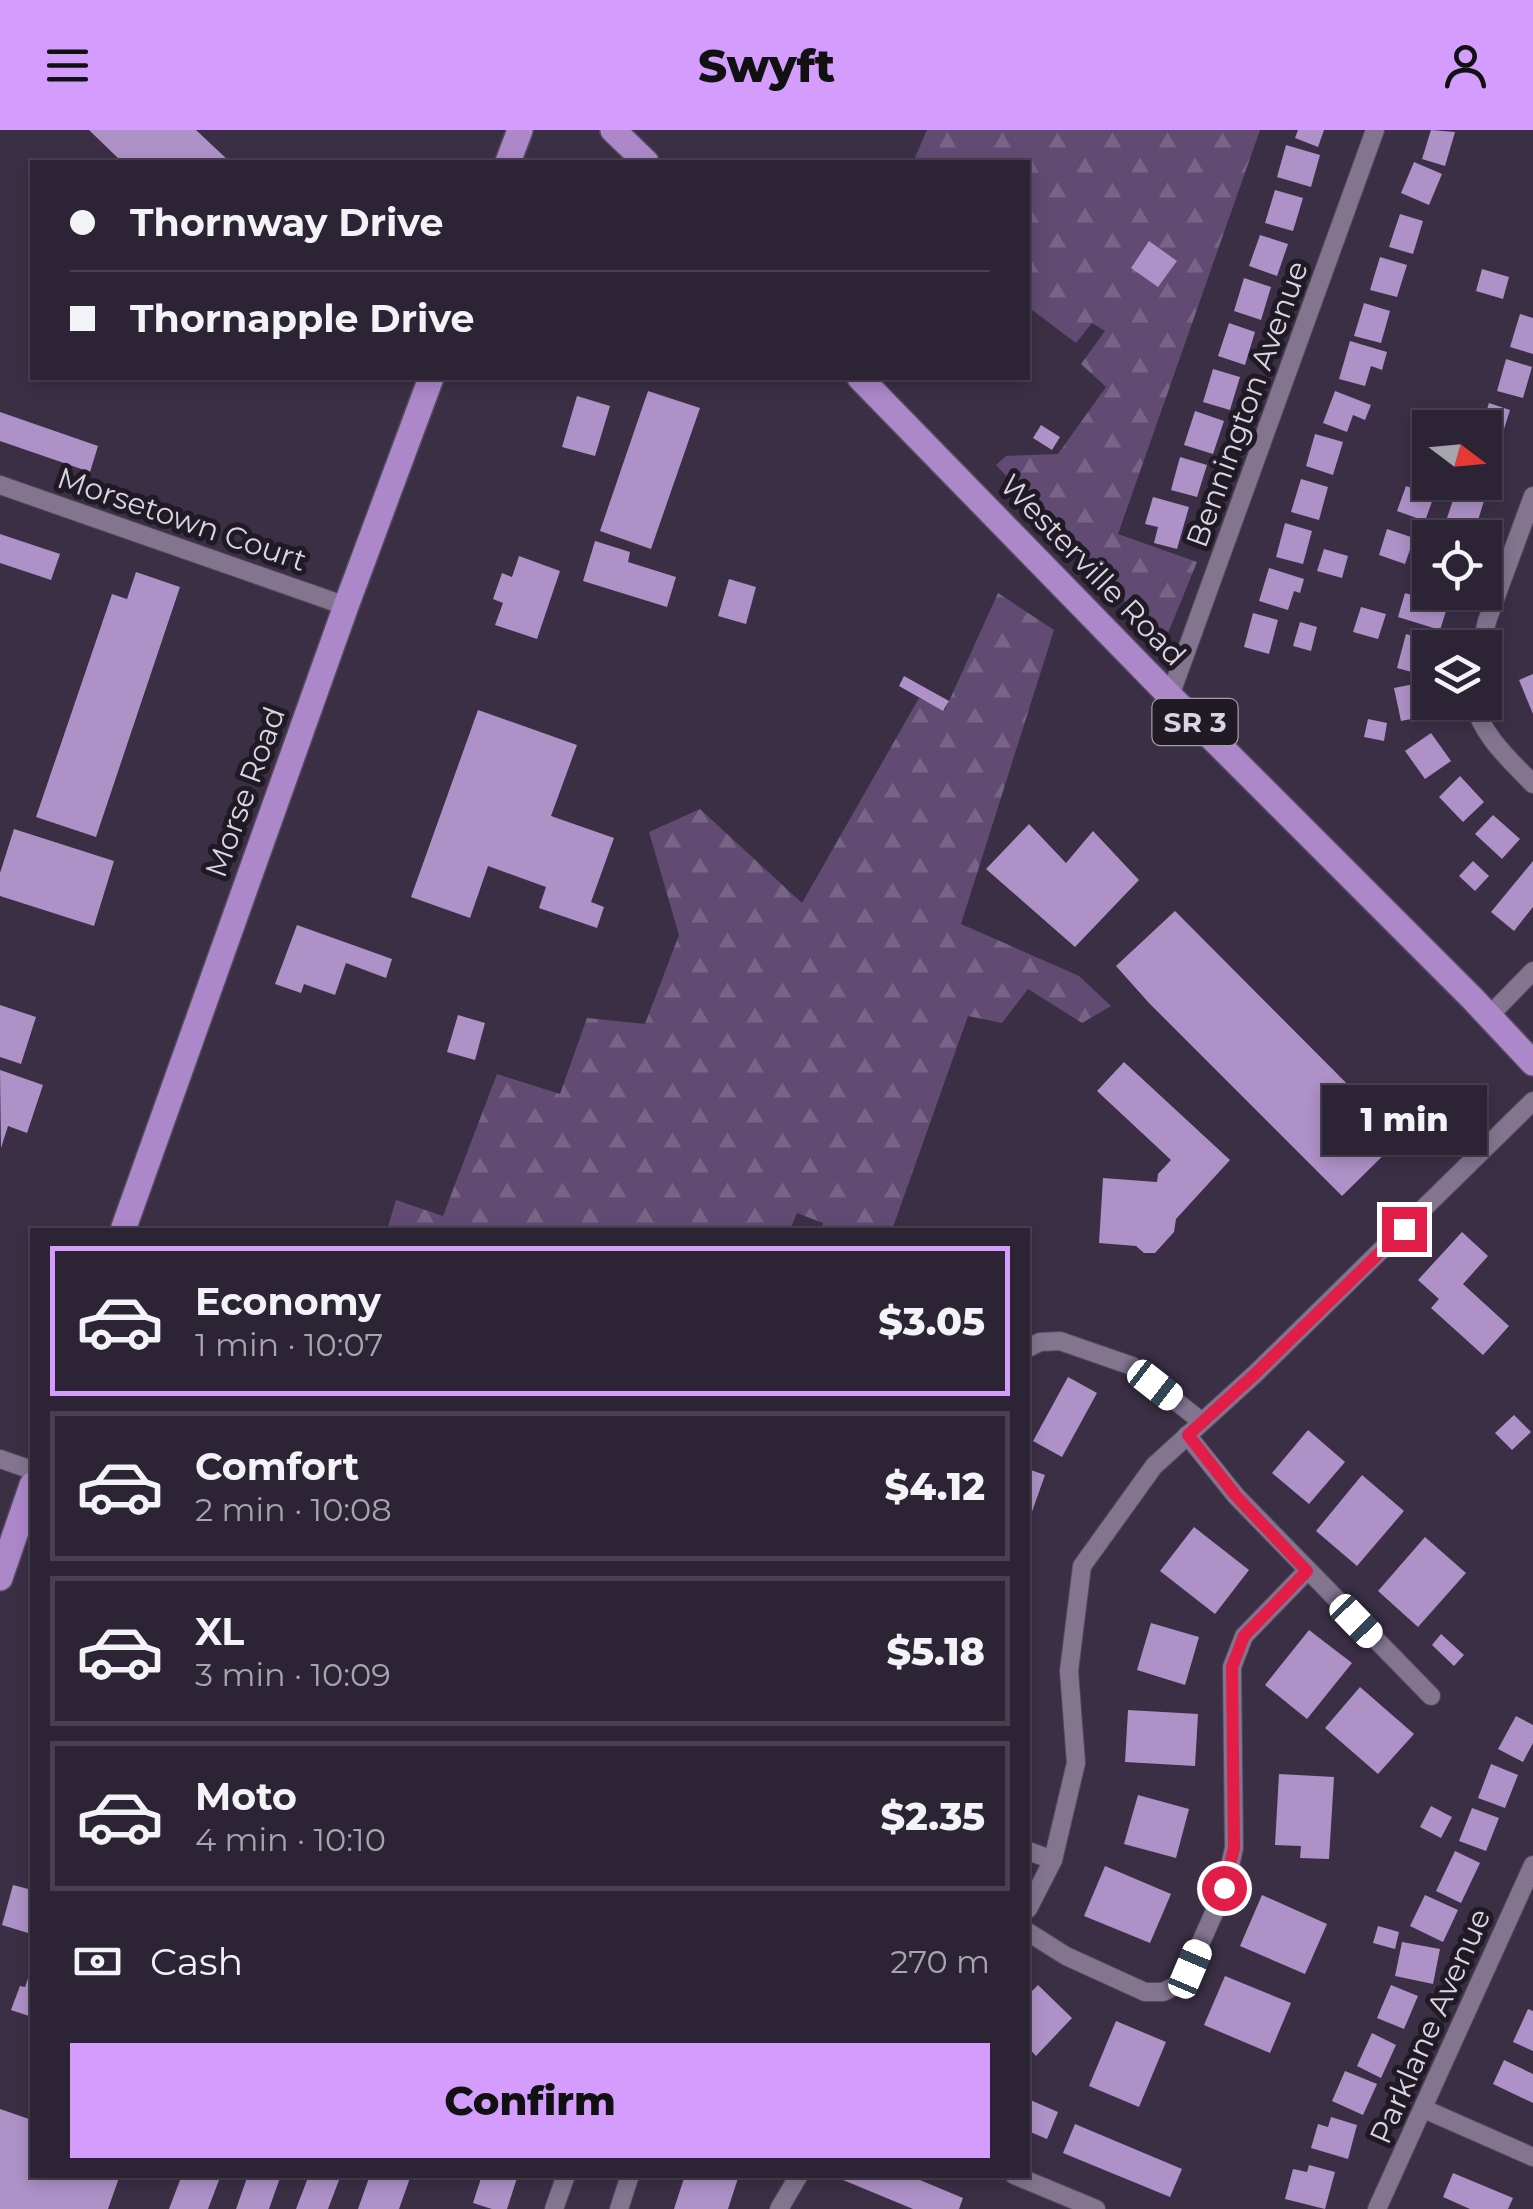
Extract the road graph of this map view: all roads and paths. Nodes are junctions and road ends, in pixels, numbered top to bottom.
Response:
1 (520, 130) edge
2 (613, 130) edge
3 (1375, 130) edge
4 (509, 160) edge
5 (644, 160) edge
6 (430, 380) edge
7 (862, 380) edge
8 (0, 485) edge
9 (1533, 496) edge
10 (346, 606) junction
11 (1485, 630) edge
12 (1170, 696) junction
13 (1481, 720) edge
14 (1533, 784) edge
15 (1533, 970) edge
16 (1489, 1016) junction
17 (1533, 1063) edge
18 (1533, 1101) edge
19 (124, 1228) edge
20 (1030, 1347) edge
21 (1195, 1429) junction
22 (0, 1459) edge
23 (30, 1469) edge
24 (30, 1490) edge
25 (1307, 1571) junction
26 (0, 1578) edge
27 (1431, 1696) dead end
28 (1030, 1853) edge
29 (1052, 1860) junction
30 (1533, 1865) edge
31 (1030, 1905) edge
32 (1030, 1933) edge
33 (1424, 2109) junction
34 (1533, 2157) edge
35 (565, 2178) edge
36 (629, 2178) edge
37 (797, 2178) edge
38 (1019, 2178) edge
39 (1058, 2202) edge
40 (554, 2209) edge
41 (619, 2209) edge
42 (779, 2209) edge
43 (1096, 2209) edge
44 (1377, 2209) edge

1 - 4 main road
2 - 5 main road
3 - 12 street, Bennington Avenue
6 - 10 main road, Morse Road
7 - 12 main road, Westerville Road / SR 3
8 - 10 street, Morsetown Court
9 - 11 street
10 - 19 main road, Morse Road
12 - 16 main road, Westerville Road / SR 3
13 - 14 street
15 - 16 street
16 - 17 main road, Westerville Road / SR 3
18 - 21 street
20 - 21 street
21 - 25 street
21 - 29 street
22 - 23 street
24 - 26 main road
25 - 27 street
25 - 32 street
28 - 29 street
29 - 31 street
30 - 33 street, Parklane Avenue
33 - 34 street
33 - 44 street, Parklane Avenue
35 - 40 street
36 - 41 street
37 - 42 street
38 - 39 street
39 - 43 street

